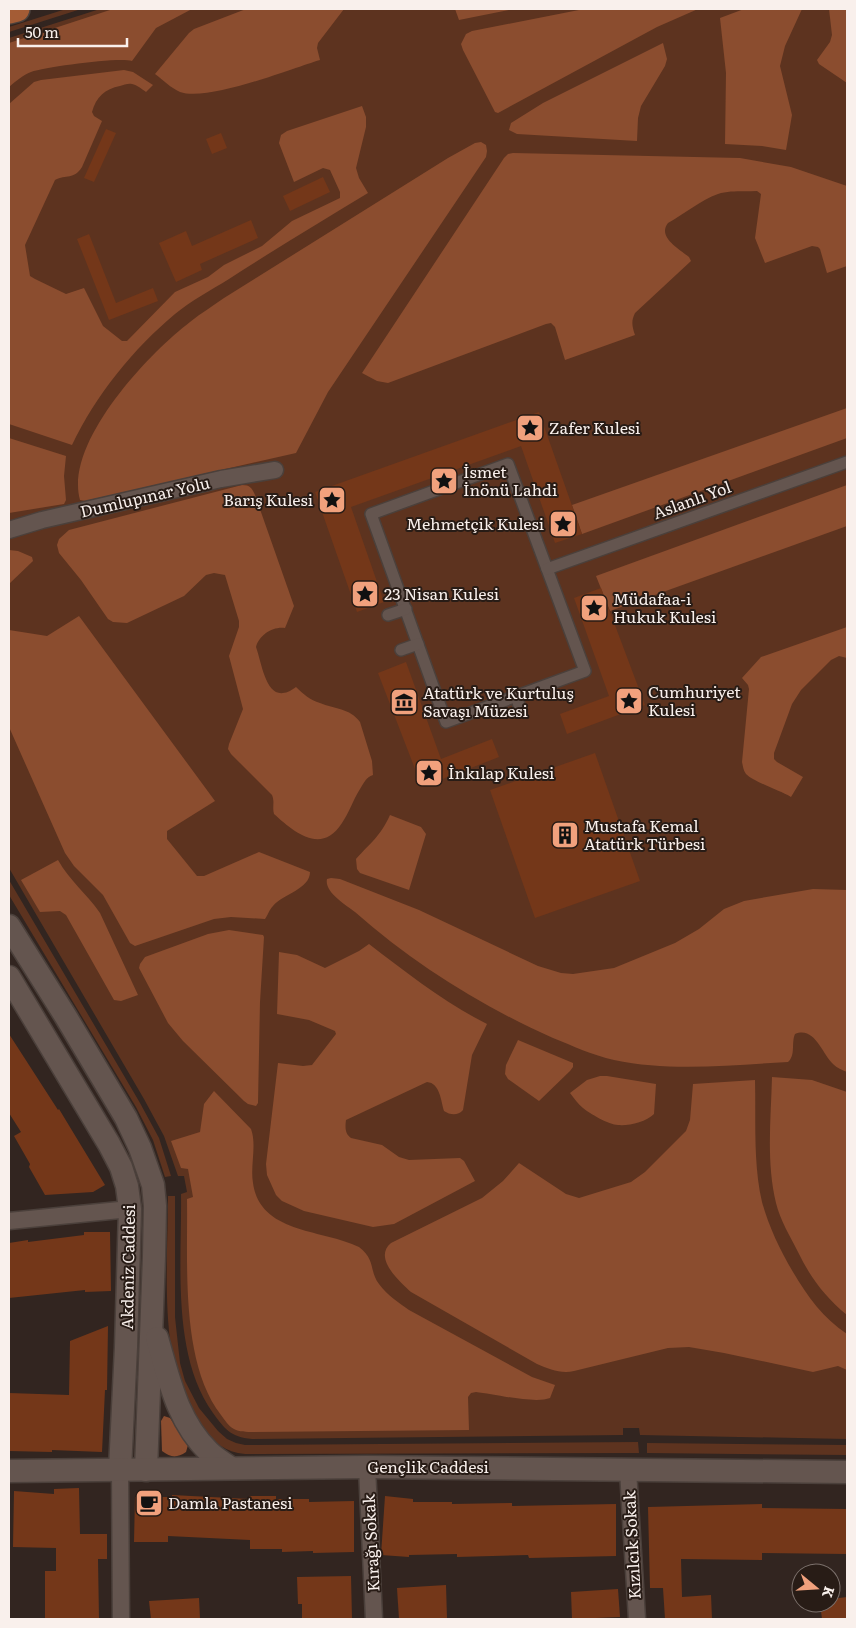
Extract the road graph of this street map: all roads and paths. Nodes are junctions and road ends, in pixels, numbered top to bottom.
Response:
1 (17, 9) edge
2 (9, 11) edge
3 (847, 462) edge
4 (275, 470) dead end
5 (11, 532) edge
6 (547, 569) junction
7 (406, 609) junction
8 (388, 615) dead end
9 (418, 644) junction
10 (400, 650) dead end
11 (516, 696) junction
12 (521, 711) dead end
13 (9, 926) edge
14 (9, 976) edge
15 (130, 1209) junction
16 (9, 1221) edge
17 (151, 1320) junction
18 (367, 1467) junction
19 (231, 1468) junction
20 (120, 1469) junction
21 (146, 1470) junction
22 (628, 1470) junction
23 (9, 1471) edge
24 (847, 1472) edge
25 (121, 1619) edge
26 (374, 1619) edge
27 (637, 1619) edge

1 - 2 main road
3 - 6 street, Aslanlı Yol
4 - 5 street, Dumlupınar Yolu
6 - 7 street
6 - 11 street
7 - 8 street
7 - 9 street
9 - 10 street
9 - 11 street
11 - 12 street
13 - 17 main road, Akdeniz Caddesi
14 - 15 main road, Akdeniz Caddesi
15 - 16 street
15 - 20 main road, Akdeniz Caddesi
17 - 19 main road
17 - 21 main road, Akdeniz Caddesi
18 - 19 main road, Gençlik Caddesi
18 - 22 main road, Gençlik Caddesi
18 - 26 street, Kırağı Sokak
19 - 21 main road, Gençlik Caddesi
20 - 21 main road, Gençlik Caddesi
20 - 23 main road, Gençlik Caddesi
20 - 25 street
22 - 24 main road, Gençlik Caddesi
22 - 27 street, Kızılcık Sokak

